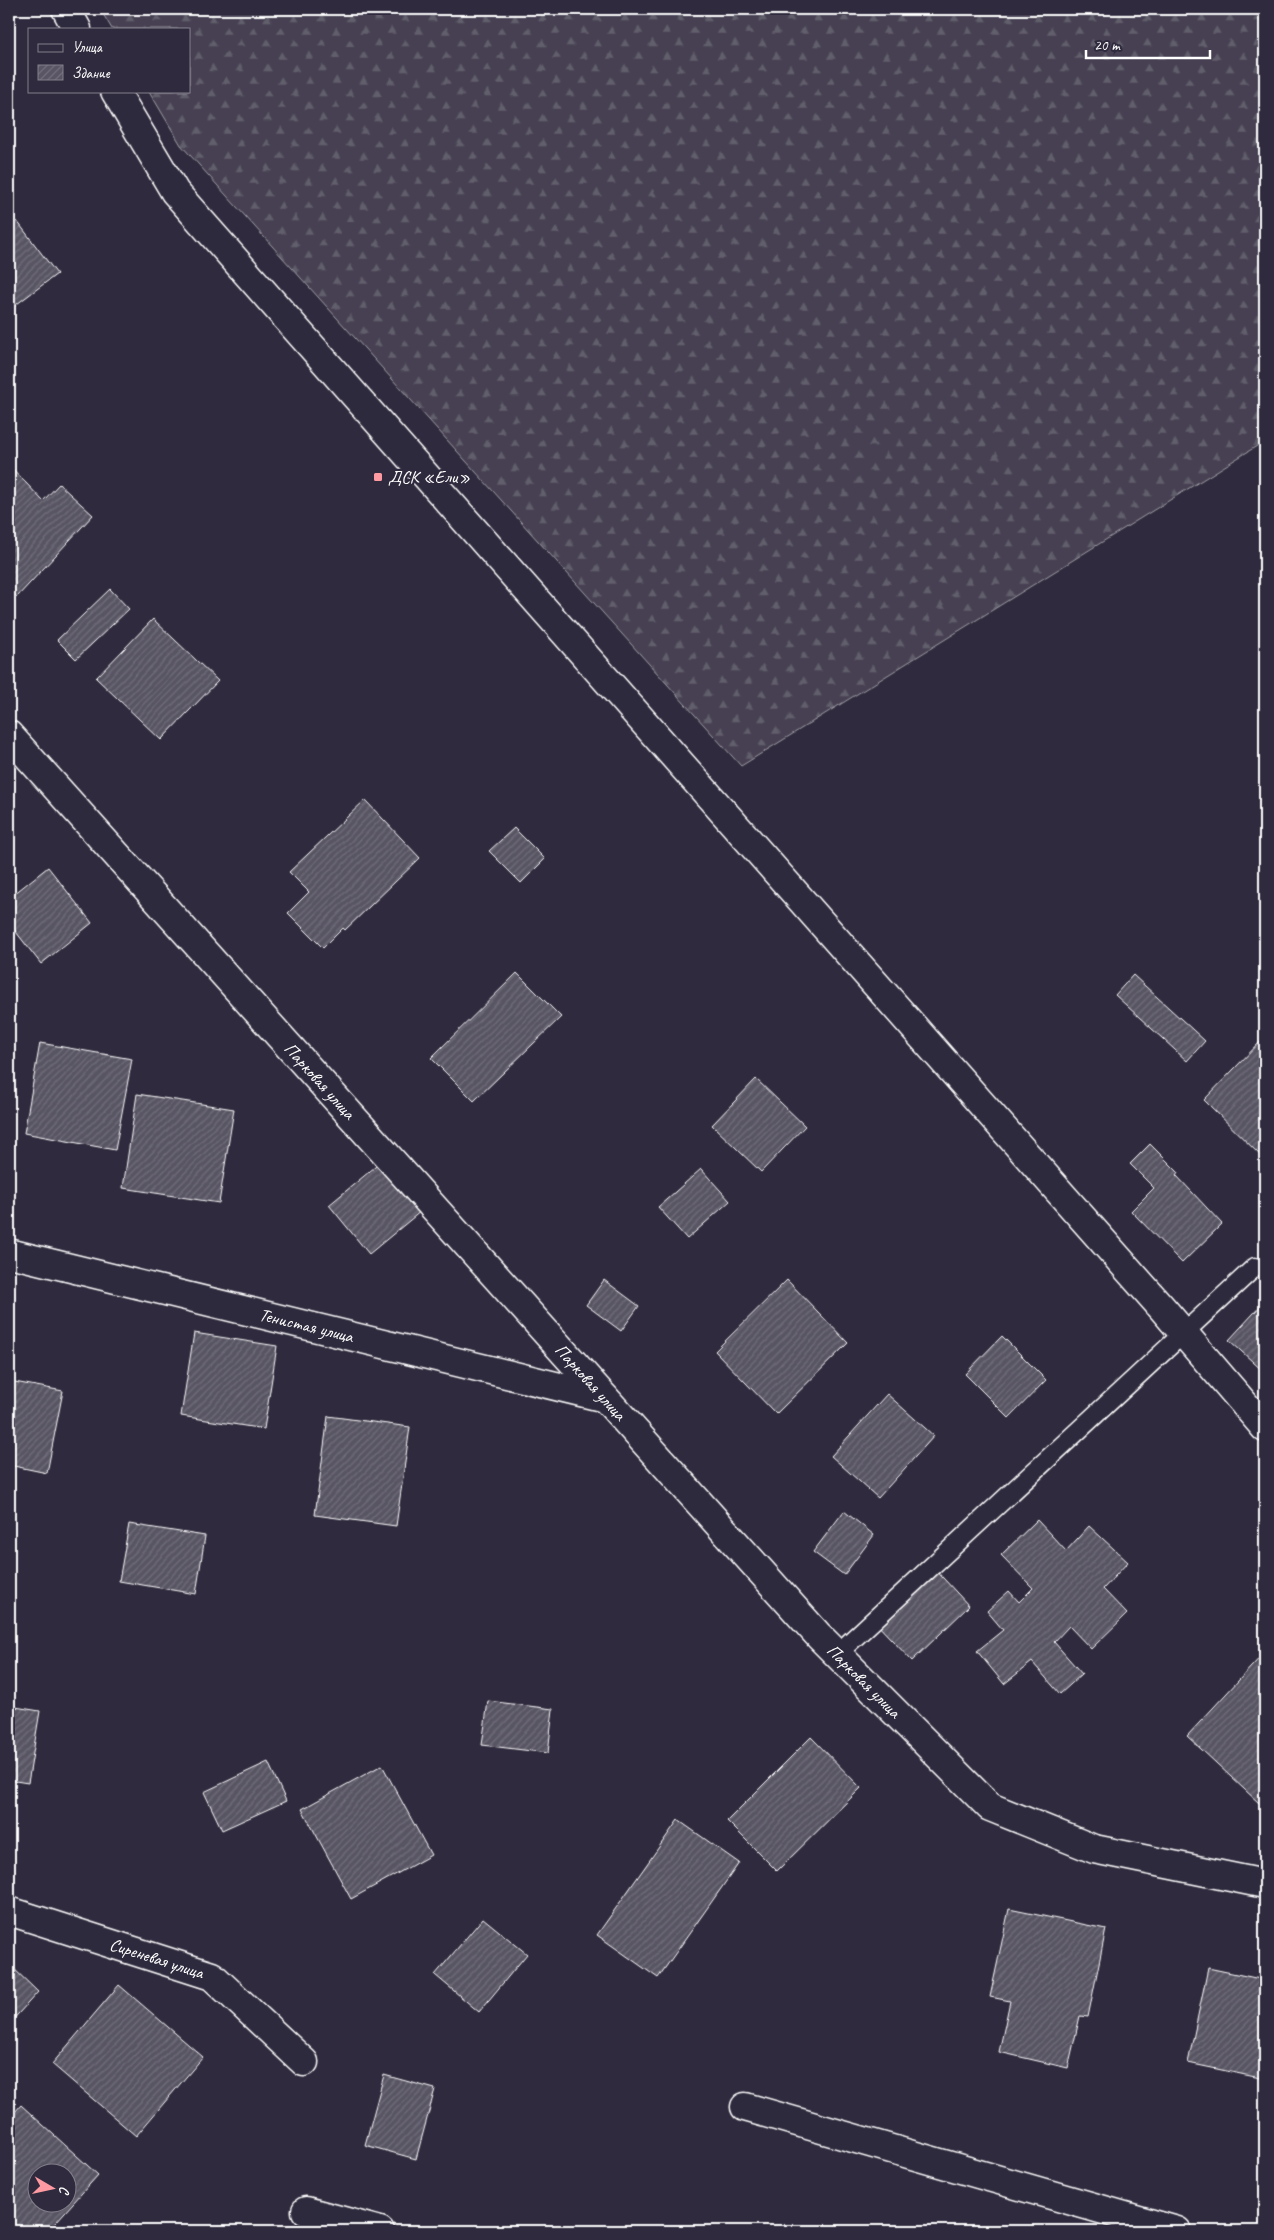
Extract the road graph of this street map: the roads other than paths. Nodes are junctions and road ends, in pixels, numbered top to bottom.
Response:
1 (66, 9) edge
2 (76, 28) edge
3 (116, 92) edge
4 (9, 735) edge
5 (9, 1254) edge
6 (1255, 1267) dead end
7 (1184, 1333) junction
8 (605, 1398) junction
9 (1265, 1428) edge
10 (837, 1654) junction
11 (1265, 1884) edge
12 (9, 1911) edge
13 (304, 2062) dead end
14 (745, 2107) dead end
15 (306, 2211) dead end
16 (380, 2231) edge
17 (1177, 2231) edge

1 - 2 street
3 - 7 street
4 - 8 street, Парковая улица
5 - 8 street, Тенистая улица
6 - 7 lane
7 - 9 street
7 - 10 lane
8 - 10 street, Парковая улица
10 - 11 street, Парковая улица
12 - 13 street, Сиреневая улица
14 - 17 street
15 - 16 street

